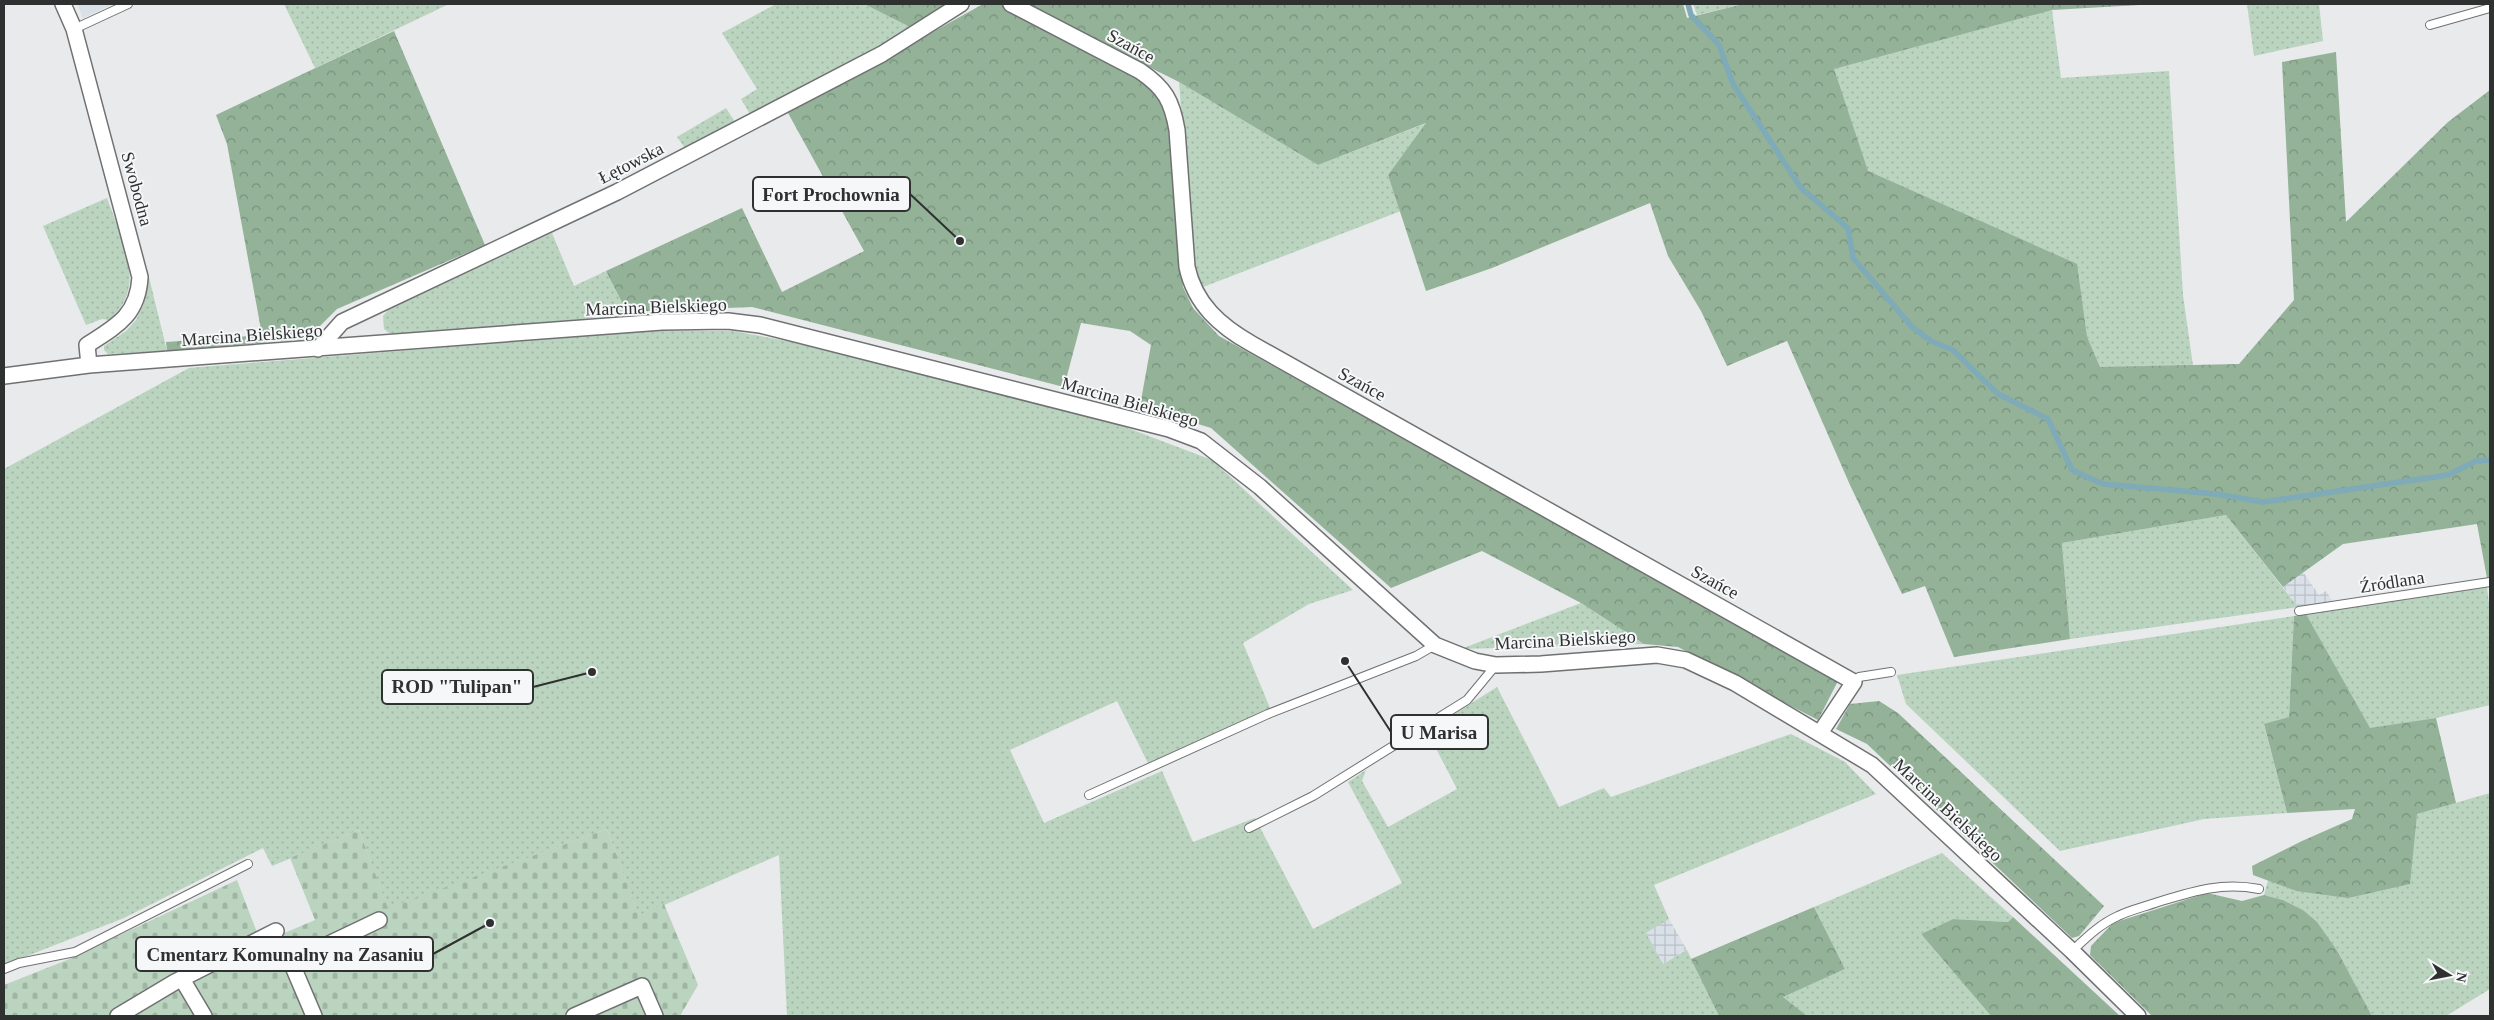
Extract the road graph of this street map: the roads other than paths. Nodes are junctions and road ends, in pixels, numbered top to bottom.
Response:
1 (63, 4) edge
2 (128, 4) edge
3 (961, 4) edge
4 (1011, 4) edge
5 (2490, 8) edge
6 (2430, 25) dead end
7 (74, 29) junction
8 (318, 349) junction
9 (88, 365) junction
10 (4, 376) edge
11 (2490, 582) edge
12 (2299, 611) dead end
13 (1435, 644) junction
14 (1496, 665) junction
15 (1891, 672) dead end
16 (1854, 682) junction
17 (1820, 733) junction
18 (1089, 795) dead end
19 (1249, 828) dead end
20 (248, 864) dead end
21 (2259, 889) dead end
22 (379, 920) dead end
23 (276, 931) dead end
24 (2072, 951) junction
25 (4, 969) edge
26 (182, 979) junction
27 (118, 1016) edge
28 (204, 1016) edge
29 (314, 1016) edge
30 (574, 1016) edge
31 (655, 1016) edge
32 (2138, 1016) edge

1 - 7 street, Swobodna
2 - 7 lane
3 - 8 street, Łętowska
4 - 16 street, Szańce
5 - 6 lane
7 - 9 street, Swobodna
8 - 9 street, Marcina Bielskiego
8 - 13 street, Marcina Bielskiego
9 - 10 street, Marcina Bielskiego
11 - 12 lane, Źródlana
13 - 14 street, Marcina Bielskiego
13 - 18 lane
14 - 17 street, Marcina Bielskiego
14 - 19 lane
15 - 16 lane
16 - 17 street
17 - 24 street, Marcina Bielskiego
20 - 25 lane
21 - 24 lane
22 - 29 street
23 - 26 street
24 - 32 street, Marcina Bielskiego
26 - 27 street
26 - 28 street
30 - 31 street

